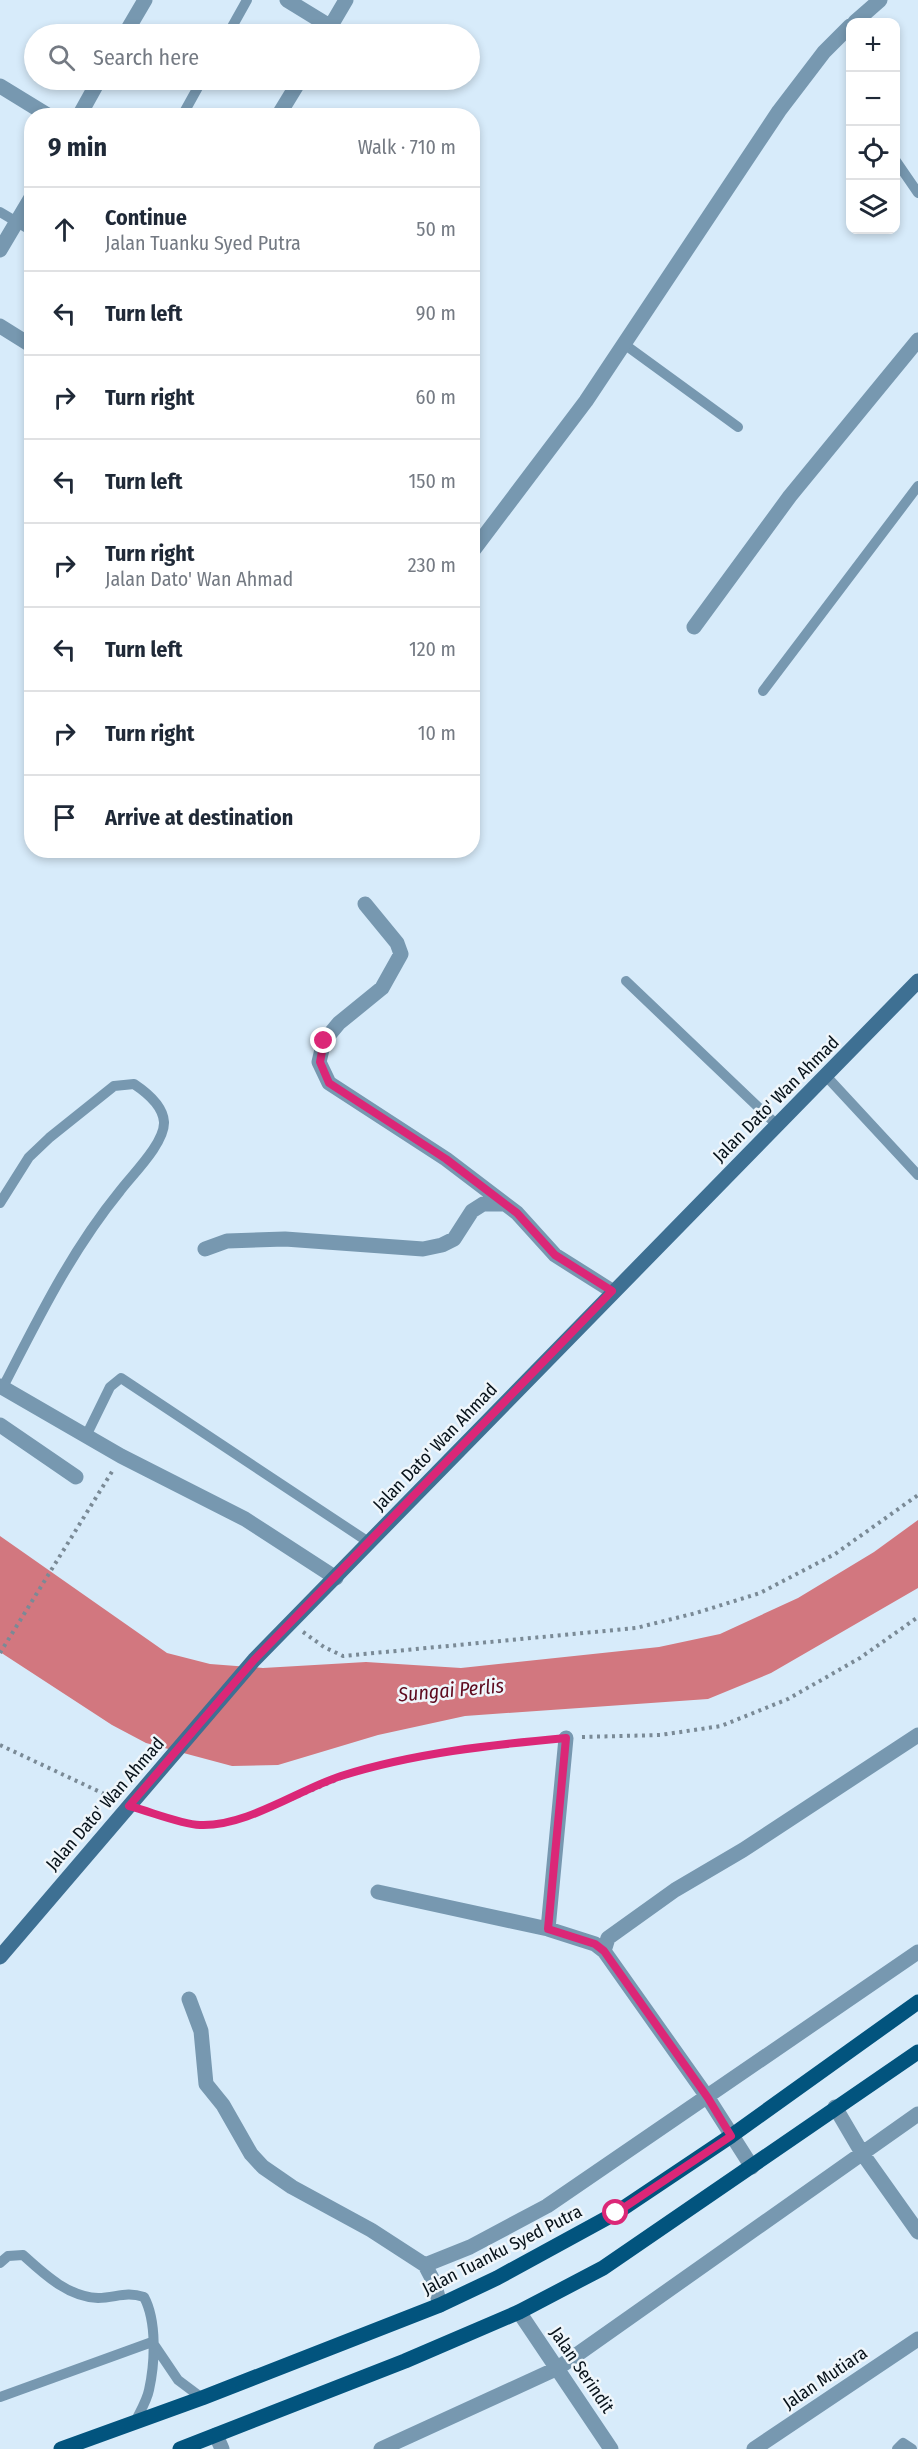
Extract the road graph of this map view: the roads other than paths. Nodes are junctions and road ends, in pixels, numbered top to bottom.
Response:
1 (145, 0) edge
2 (247, 0) edge
3 (287, 0) edge
4 (346, 0) edge
5 (880, 0) edge
6 (860, 18) edge
7 (131, 24) edge
8 (234, 24) edge
9 (320, 24) edge
10 (333, 24) edge
11 (846, 30) edge
12 (0, 86) edge
13 (93, 90) edge
14 (196, 90) edge
15 (294, 90) edge
16 (36, 108) edge
17 (83, 108) edge
18 (186, 108) edge
19 (283, 108) edge
20 (900, 167) edge
21 (918, 193) edge
22 (24, 210) edge
23 (0, 212) edge
24 (17, 222) junction
25 (24, 226) edge
26 (0, 250) edge
27 (0, 326) edge
28 (24, 341) edge
29 (624, 344) junction
30 (916, 348) edge
31 (738, 428) dead end
32 (918, 486) edge
33 (480, 541) edge
34 (694, 627) dead end
35 (763, 691) dead end
36 (365, 904) dead end
37 (626, 981) dead end
38 (918, 981) edge
39 (827, 1077) junction
40 (777, 1125) junction
41 (918, 1175) edge
42 (0, 1203) edge
43 (505, 1204) junction
44 (205, 1249) dead end
45 (612, 1291) junction
46 (1, 1386) edge
47 (0, 1425) edge
48 (86, 1436) junction
49 (76, 1477) dead end
50 (370, 1543) junction
51 (336, 1578) junction
52 (918, 1735) edge
53 (566, 1738) road end
54 (378, 1892) dead end
55 (548, 1929) junction
56 (604, 1951) junction
57 (918, 1952) edge
58 (0, 1956) edge
59 (189, 1999) dead end
60 (918, 2002) edge
61 (918, 2052) edge
62 (708, 2098) junction
63 (835, 2108) junction
64 (918, 2114) edge
65 (731, 2136) junction
66 (862, 2153) junction
67 (752, 2167) junction
68 (918, 2232) edge
69 (0, 2263) edge
70 (425, 2265) junction
71 (440, 2305) junction
72 (519, 2312) junction
73 (918, 2339) edge
74 (152, 2342) junction
75 (558, 2368) junction
76 (0, 2397) edge
77 (202, 2398) junction
78 (136, 2420) junction
79 (219, 2442) edge
80 (606, 2447) edge
81 (61, 2449) edge
82 (180, 2449) edge
83 (381, 2449) edge
84 (754, 2449) edge
85 (897, 2449) edge
86 (912, 2449) edge

1 - 7 street
2 - 8 lane
3 - 9 street
4 - 10 street
5 - 6 street
11 - 29 street
12 - 16 street
13 - 17 street
14 - 18 lane
15 - 19 street
20 - 21 lane
22 - 24 street
23 - 24 lane
24 - 25 lane
24 - 26 street
27 - 28 street
29 - 31 lane
29 - 33 street
30 - 34 street
32 - 35 lane
36 - 43 street
37 - 40 lane
38 - 39 main road, Jalan Dato' Wan Ahmad
39 - 40 main road, Jalan Dato' Wan Ahmad
39 - 41 lane
40 - 45 main road, Jalan Dato' Wan Ahmad
42 - 46 lane
43 - 44 street
43 - 45 street
45 - 50 main road, Jalan Dato' Wan Ahmad
46 - 48 street
47 - 49 street
48 - 50 lane
48 - 51 street
50 - 51 main road, Jalan Dato' Wan Ahmad
51 - 58 main road, Jalan Dato' Wan Ahmad
52 - 56 street
53 - 55 street
54 - 55 street
55 - 56 street
56 - 62 street
57 - 62 street
59 - 70 street
60 - 65 main road, Jalan Tuanku Syed Putra
61 - 63 main road
62 - 65 street
62 - 70 street
63 - 66 street
63 - 67 main road
64 - 66 street
65 - 67 street
65 - 71 main road, Jalan Tuanku Syed Putra
66 - 68 street
66 - 75 street
67 - 72 main road
69 - 74 lane
70 - 71 street
71 - 77 main road, Jalan Tuanku Syed Putra
72 - 75 street, Jalan Serindit
72 - 79 main road
73 - 84 street, Jalan Mutiara
74 - 76 lane
74 - 77 lane
74 - 78 lane
75 - 80 street, Jalan Serindit
75 - 83 street
77 - 78 main road, Jalan Tuanku Syed Putra
78 - 81 main road, Jalan Tuanku Syed Putra
79 - 82 main road
85 - 86 lane

